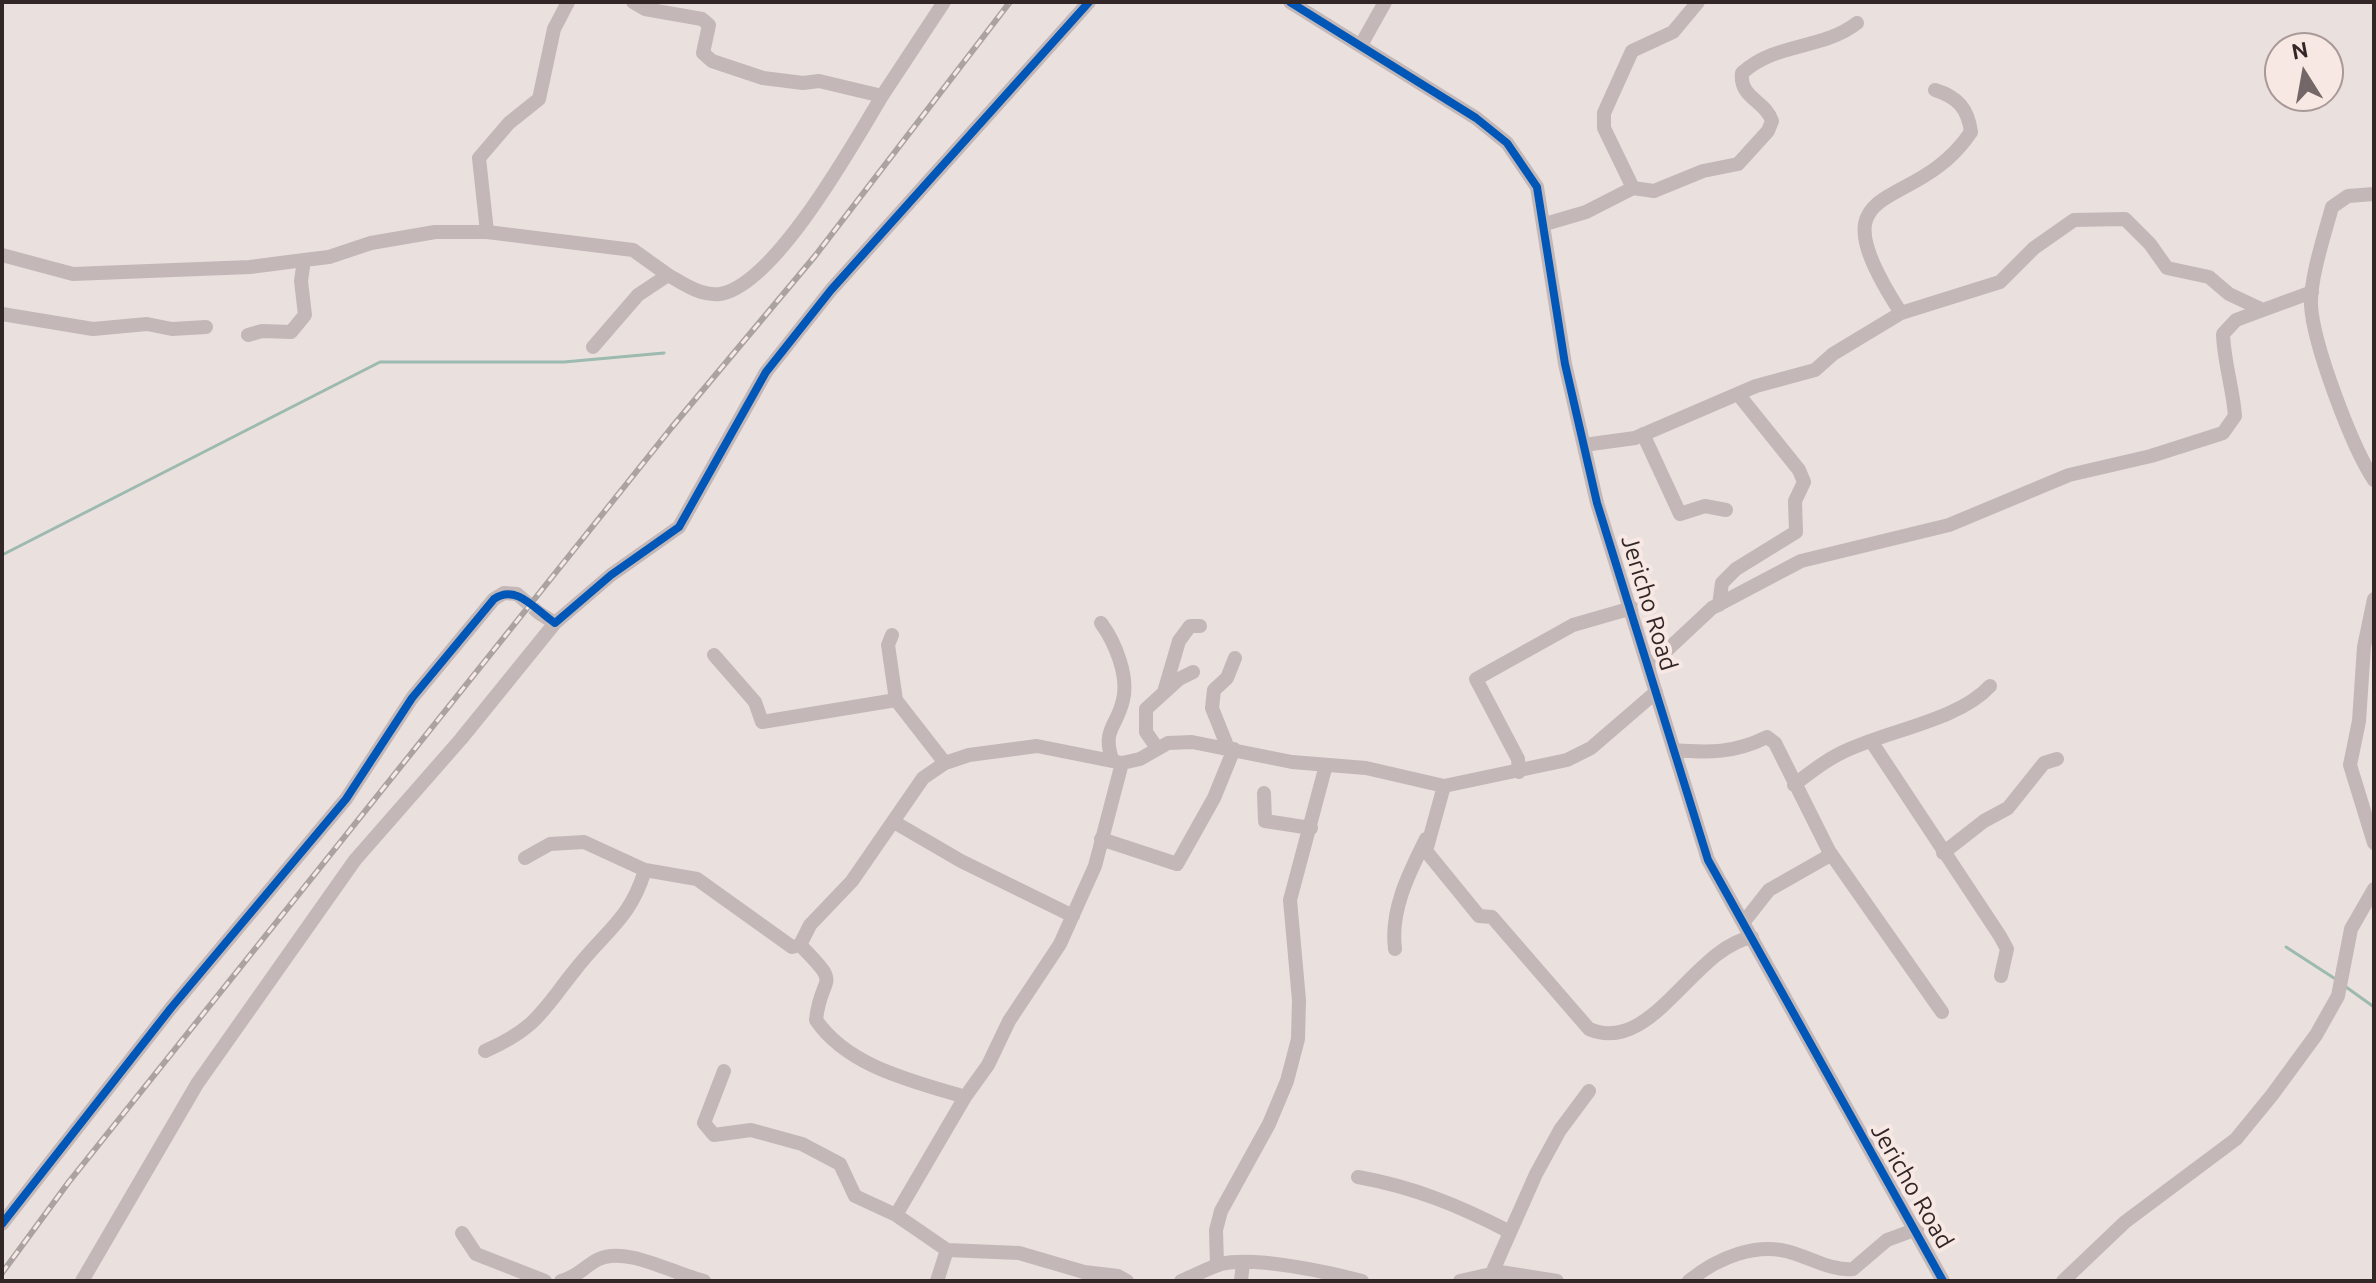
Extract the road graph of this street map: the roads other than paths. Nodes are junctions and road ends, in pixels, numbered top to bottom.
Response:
1 (568, 2) edge
2 (633, 2) edge
3 (944, 2) edge
4 (1089, 2) edge
5 (1290, 2) edge
6 (1385, 2) edge
7 (1698, 2) edge
8 (1857, 23) dead end
9 (1361, 45) junction
10 (1935, 90) dead end
11 (882, 96) junction
12 (1633, 188) junction
13 (2374, 194) edge
14 (1545, 224) junction
15 (487, 232) junction
16 (2, 255) edge
17 (304, 260) junction
18 (668, 275) junction
19 (2312, 292) junction
20 (2263, 310) junction
21 (1901, 313) junction
22 (2, 314) edge
23 (206, 327) dead end
24 (248, 335) dead end
25 (593, 347) dead end
26 (1738, 394) junction
27 (1643, 434) junction
28 (1584, 445) junction
29 (2374, 480) edge
30 (1726, 510) dead end
31 (517, 594) dead end
32 (2374, 599) edge
33 (1719, 605) junction
34 (1632, 608) junction
35 (539, 613) tunnel mouth
36 (555, 623) junction
37 (1101, 623) dead end
38 (1200, 626) dead end
39 (892, 635) dead end
40 (714, 655) dead end
41 (1235, 658) dead end
42 (1649, 667) junction
43 (1193, 672) dead end
44 (1990, 686) dead end
45 (1656, 692) junction
46 (1164, 693) junction
47 (896, 700) junction
48 (1871, 741) junction
49 (1157, 748) junction
50 (1231, 749) junction
51 (1674, 750) junction
52 (2057, 759) dead end
53 (1117, 761) junction
54 (945, 763) junction
55 (1326, 765) junction
56 (1519, 772) junction
57 (1794, 785) junction
58 (1444, 786) junction
59 (1264, 793) dead end
60 (894, 822) junction
61 (1433, 824) junction
62 (1311, 828) junction
63 (1101, 839) junction
64 (2374, 843) edge
65 (1829, 851) junction
66 (1943, 853) junction
67 (525, 858) dead end
68 (645, 870) junction
69 (2374, 889) edge
70 (1073, 916) junction
71 (1743, 923) junction
72 (1752, 937) junction
73 (800, 945) junction
74 (1395, 949) dead end
75 (2001, 976) dead end
76 (1942, 1012) dead end
77 (485, 1051) dead end
78 (724, 1071) dead end
79 (1589, 1091) dead end
80 (965, 1097) junction
81 (1358, 1177) dead end
82 (896, 1215) junction
83 (2, 1224) edge
84 (1917, 1229) junction
85 (1510, 1232) junction
86 (462, 1233) dead end
87 (947, 1250) junction
88 (1243, 1263) junction
89 (1217, 1265) junction
90 (1492, 1273) junction
91 (671, 1277) edge
92 (82, 1281) edge
93 (545, 1281) edge
94 (561, 1281) edge
95 (704, 1281) edge
96 (937, 1281) edge
97 (1127, 1281) edge
98 (1181, 1281) edge
99 (1241, 1281) edge
100 (1362, 1281) edge
101 (1460, 1281) edge
102 (1557, 1281) edge
103 (1689, 1281) edge
104 (1943, 1281) edge
105 (2063, 1281) edge

1 - 15 street
2 - 11 street
3 - 11 street
4 - 36 street
5 - 9 street, Jericho Road
6 - 9 street
7 - 12 street
8 - 12 street
9 - 14 street, Jericho Road
10 - 21 street
11 - 18 street
12 - 14 street
13 - 19 street
14 - 28 street, Jericho Road
15 - 17 street
15 - 18 street
16 - 17 street
17 - 24 street
18 - 25 street
19 - 20 street
19 - 29 street
20 - 21 street
20 - 33 street
21 - 26 street
22 - 23 street
26 - 27 street
26 - 33 street
27 - 28 street
27 - 30 street
28 - 34 street, Jericho Road
31 - 83 street
32 - 64 street
33 - 42 street
34 - 42 street, Jericho Road
34 - 56 street
35 - 36 street
36 - 92 street
37 - 53 street
38 - 46 street
39 - 47 street
40 - 47 street
41 - 50 street
42 - 45 street, Jericho Road
43 - 46 street
44 - 48 street
45 - 51 street, Jericho Road
45 - 56 street
46 - 49 street
47 - 54 street
48 - 57 street
48 - 66 street
49 - 50 street
49 - 53 street
50 - 55 street
50 - 63 street
51 - 57 street
51 - 71 street, Jericho Road
52 - 66 street
53 - 54 street
53 - 63 street
54 - 60 street
55 - 58 street
55 - 62 street
56 - 58 street
57 - 65 street
58 - 61 street
59 - 62 street
60 - 70 street
60 - 73 street
61 - 72 street
61 - 74 street
62 - 89 street
63 - 70 street
65 - 71 street
65 - 76 street
66 - 75 street
67 - 68 street
68 - 73 street
68 - 77 street
69 - 105 street
70 - 80 street
71 - 72 street, Jericho Road
72 - 84 street, Jericho Road
73 - 80 street
78 - 82 street
79 - 85 street
80 - 82 street
81 - 85 street
82 - 87 street
84 - 103 street
84 - 104 street, Jericho Road
85 - 90 street
86 - 93 street
87 - 96 street
87 - 97 street
88 - 89 street
88 - 99 street
88 - 100 street
89 - 98 street
90 - 101 street
90 - 102 street
91 - 94 street
91 - 95 street

